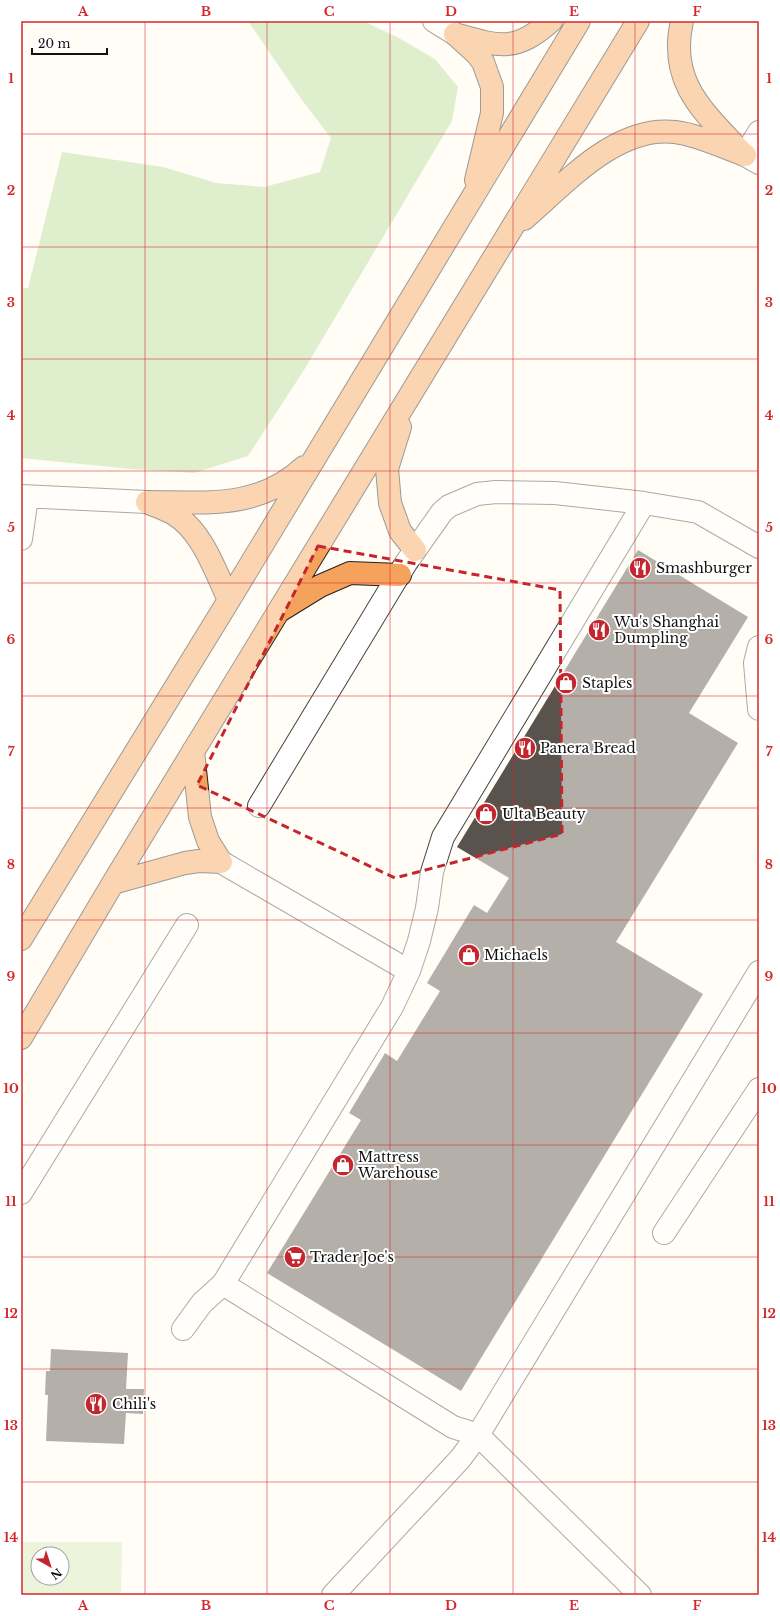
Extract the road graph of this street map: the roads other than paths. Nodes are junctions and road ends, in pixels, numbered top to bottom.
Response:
1 (434, 21) edge
2 (551, 21) edge
3 (579, 21) edge
4 (638, 21) edge
5 (682, 21) edge
6 (455, 34) junction
7 (759, 132) edge
8 (752, 159) edge
9 (471, 199) junction
10 (507, 235) junction
11 (410, 394) junction
12 (312, 460) junction
13 (24, 496) edge
14 (147, 502) junction
15 (644, 503) junction
16 (21, 538) edge
17 (759, 547) edge
18 (415, 550) junction
19 (400, 575) junction
20 (229, 600) junction
21 (277, 613) junction
22 (759, 647) edge
23 (759, 709) edge
24 (193, 751) junction
25 (258, 806) dead end
26 (96, 818) junction
27 (221, 862) junction
28 (113, 883) junction
29 (21, 914) edge
30 (186, 925) dead end
31 (21, 939) edge
32 (409, 971) junction
33 (759, 972) edge
34 (21, 1038) edge
35 (759, 1089) edge
36 (21, 1193) edge
37 (664, 1233) dead end
38 (223, 1284) junction
39 (183, 1329) dead end
40 (478, 1435) junction
41 (333, 1595) edge
42 (640, 1595) edge

1 - 6 lane
2 - 6 highway
3 - 9 highway
4 - 10 highway
5 - 8 highway
6 - 9 highway
7 - 8 lane
8 - 10 highway
9 - 12 highway
10 - 11 highway
11 - 18 highway
11 - 21 highway
12 - 14 highway
12 - 20 highway
13 - 14 lane
13 - 16 lane
14 - 20 highway
15 - 17 lane
15 - 18 lane
15 - 32 lane
18 - 19 lane
19 - 21 highway
19 - 25 lane
20 - 26 highway
21 - 24 highway
22 - 23 lane
24 - 27 highway
24 - 28 highway
26 - 29 highway
26 - 31 highway
27 - 28 highway
27 - 32 lane
28 - 34 highway
30 - 36 lane
32 - 38 lane
33 - 40 lane
35 - 37 lane
38 - 39 lane
38 - 40 lane
40 - 41 lane
40 - 42 lane

